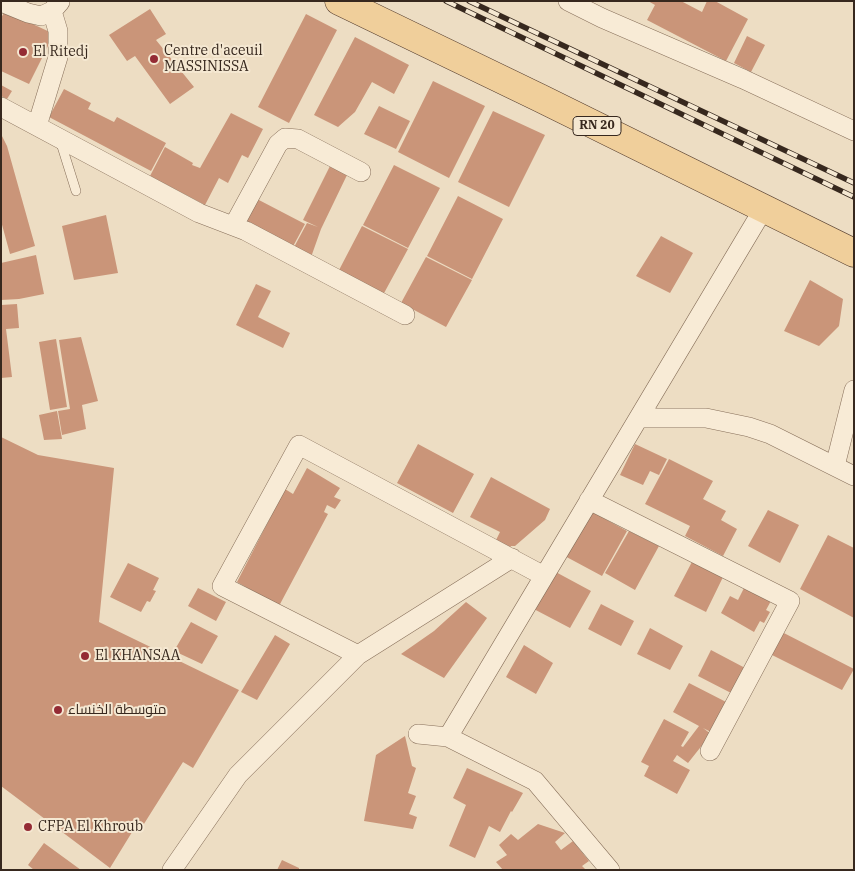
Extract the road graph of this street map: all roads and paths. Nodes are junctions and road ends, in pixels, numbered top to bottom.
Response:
1 (339, 1) edge
2 (568, 1) edge
3 (1, 2) edge
4 (56, 6) edge
5 (1, 107) edge
6 (37, 126) junction
7 (854, 131) edge
8 (59, 138) junction
9 (361, 172) dead end
10 (76, 191) dead end
11 (764, 208) junction
12 (234, 225) junction
13 (854, 253) edge
14 (405, 314) dead end
15 (854, 390) edge
16 (639, 418) junction
17 (835, 466) junction
18 (854, 476) edge
19 (589, 500) junction
20 (512, 558) junction
21 (544, 576) junction
22 (358, 655) junction
23 (418, 734) dead end
24 (448, 737) junction
25 (710, 751) dead end
26 (172, 870) edge
27 (610, 870) edge

1 - 11 main road, RN 20
2 - 7 street
3 - 4 street
4 - 6 street
5 - 6 street
6 - 8 street
8 - 10 lane
8 - 12 street
9 - 12 street
11 - 13 main road, RN 20
11 - 16 street
12 - 14 street
15 - 17 street
16 - 17 street
16 - 19 street
17 - 18 street
19 - 21 street
19 - 25 street
20 - 21 street
20 - 22 street
20 - 22 street
21 - 24 street
22 - 26 street
23 - 24 street
24 - 27 street

